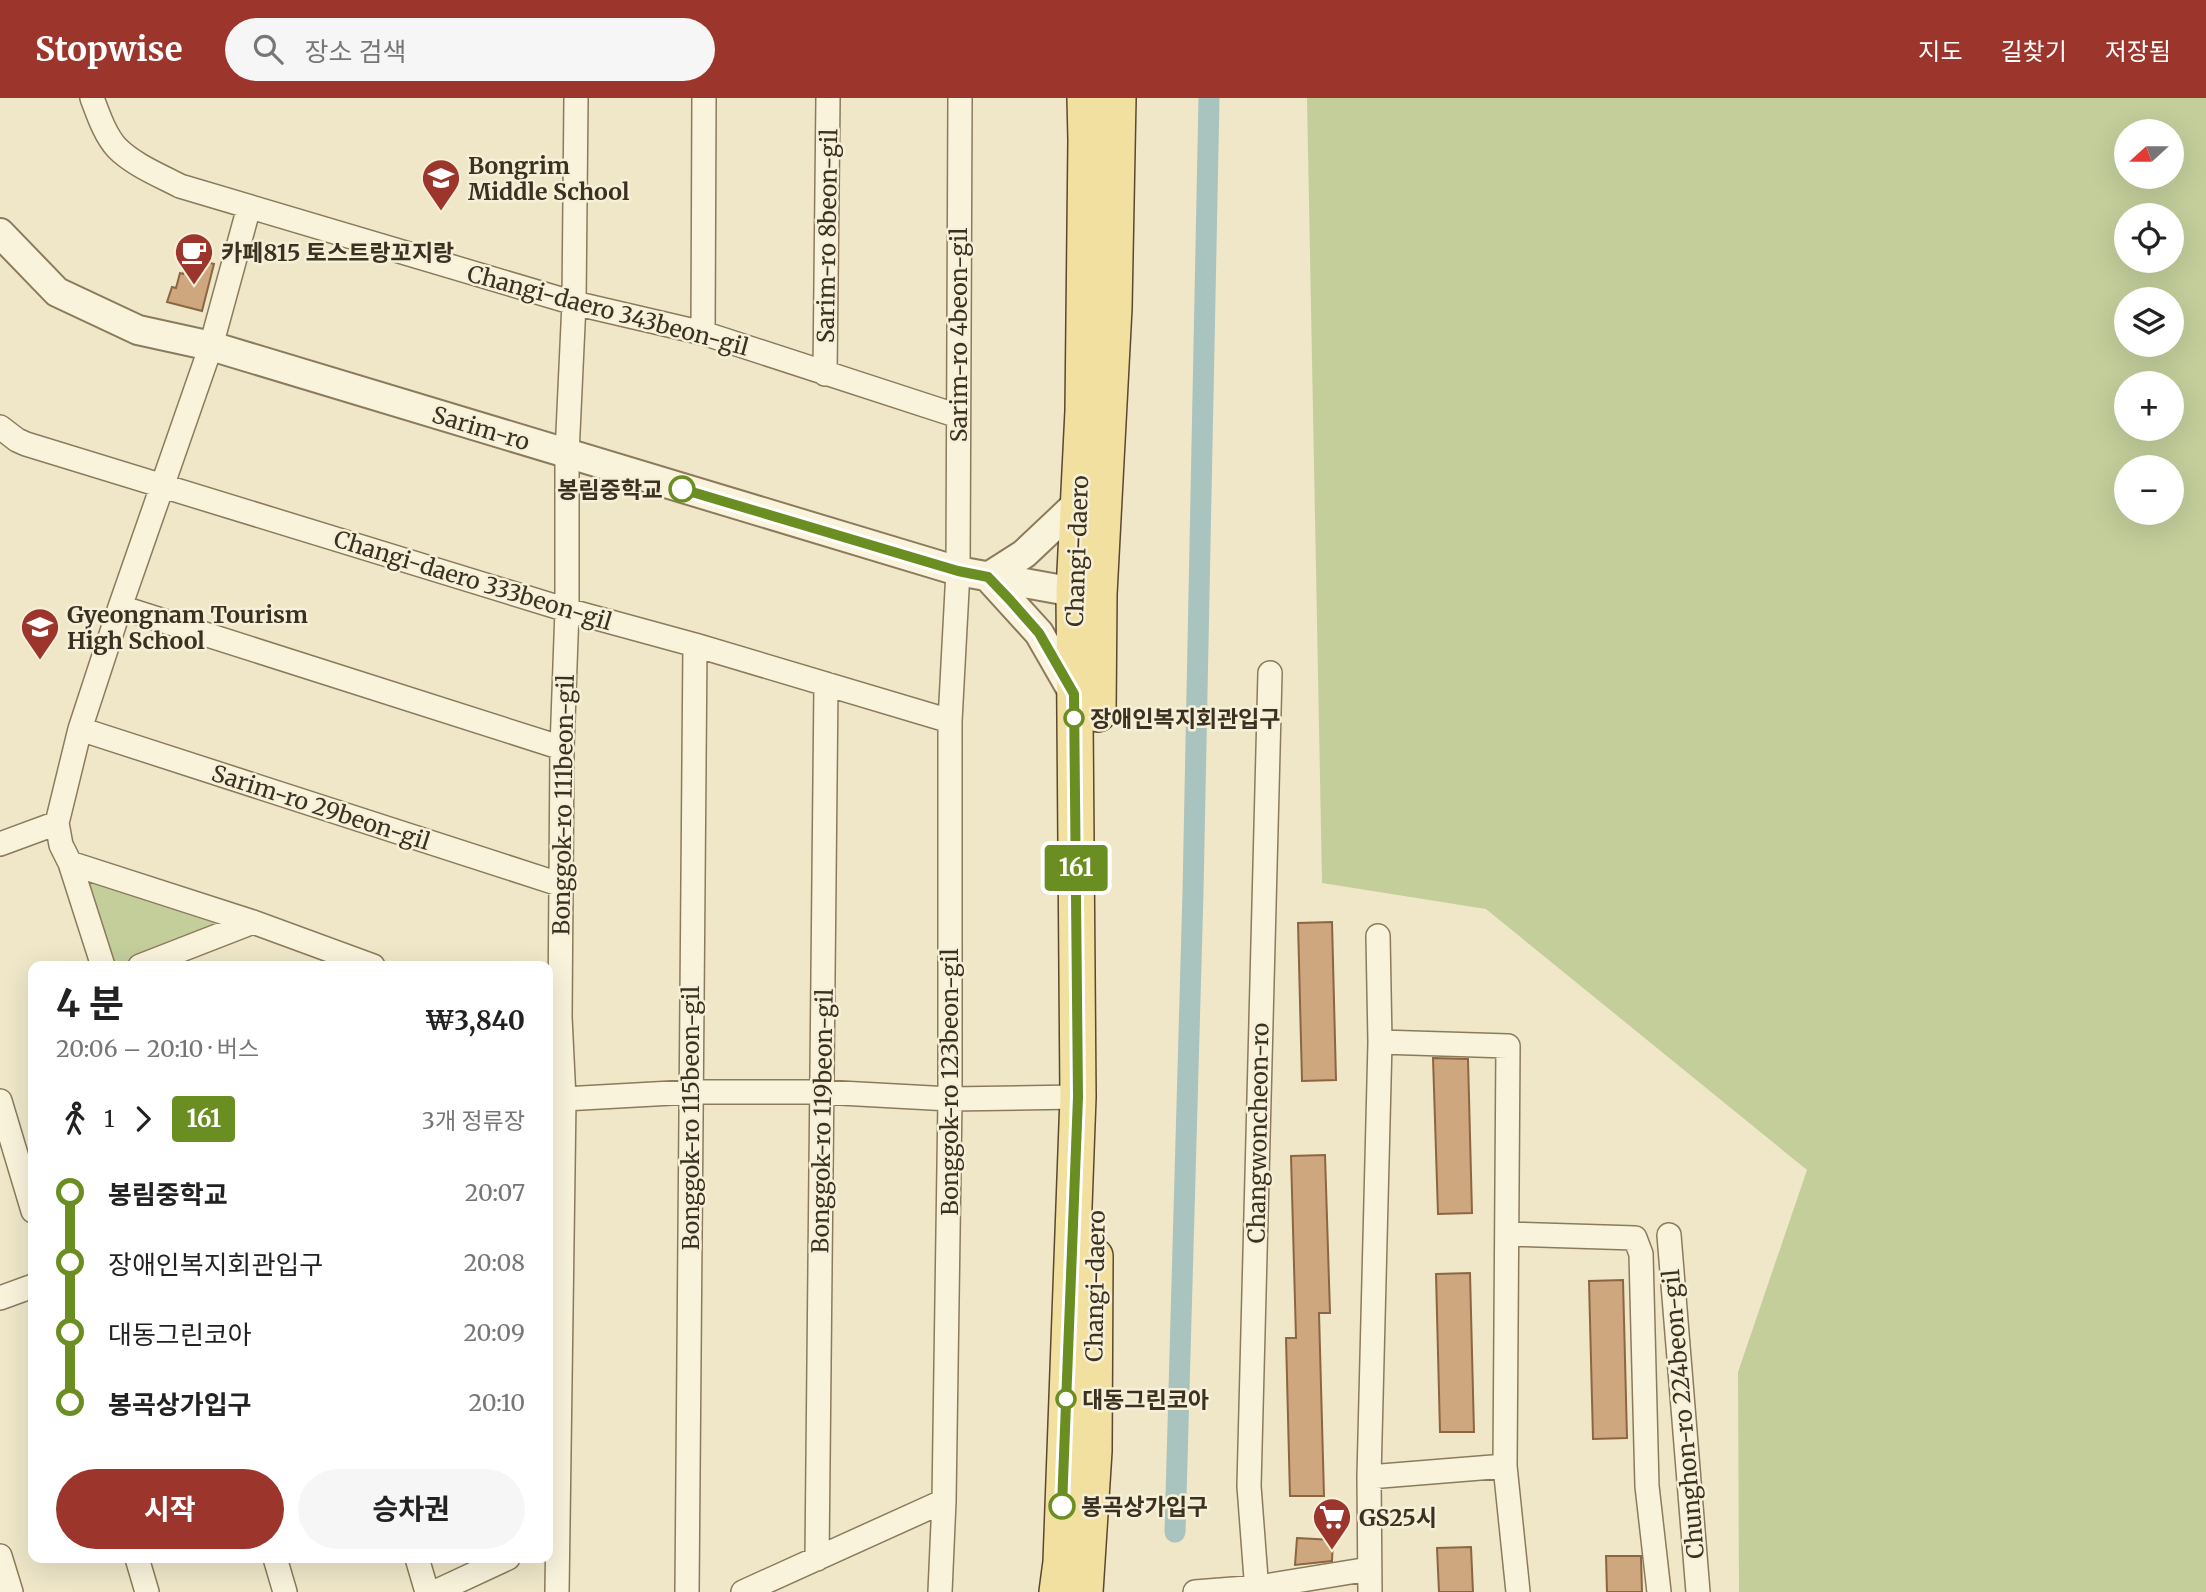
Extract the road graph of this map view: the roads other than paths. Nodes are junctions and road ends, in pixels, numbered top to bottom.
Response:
1 (92, 98) edge
2 (576, 98) edge
3 (704, 98) edge
4 (828, 98) edge
5 (960, 98) edge
6 (1085, 98) edge
7 (1118, 98) edge
8 (249, 207) junction
9 (0, 233) edge
10 (574, 303) junction
11 (703, 333) junction
12 (211, 346) junction
13 (825, 374) junction
14 (958, 416) junction
15 (0, 427) edge
16 (567, 454) junction
17 (163, 486) junction
18 (1078, 503) junction
19 (958, 571) junction
20 (988, 577) junction
21 (1074, 592) junction
22 (120, 607) junction
23 (567, 610) junction
24 (695, 645) junction
25 (1270, 673) dead end
26 (825, 684) junction
27 (1074, 694) junction
28 (950, 721) junction
29 (80, 729) junction
30 (562, 748) junction
31 (57, 822) junction
32 (0, 844) edge
33 (70, 863) junction
34 (562, 886) junction
35 (253, 922) junction
36 (1378, 936) dead end
37 (101, 961) edge
38 (153, 961) edge
39 (359, 961) edge
40 (554, 1016) edge
41 (1380, 1042) junction
42 (822, 1091) junction
43 (690, 1092) junction
44 (1078, 1097) junction
45 (950, 1099) junction
46 (0, 1101) edge
47 (556, 1102) edge
48 (28, 1194) edge
49 (1507, 1234) junction
50 (1669, 1235) dead end
51 (28, 1288) edge
52 (0, 1298) edge
53 (553, 1428) edge
54 (1505, 1466) junction
55 (1369, 1477) junction
56 (944, 1501) junction
57 (553, 1547) edge
58 (0, 1556) edge
59 (817, 1559) junction
60 (138, 1563) edge
61 (276, 1563) edge
62 (418, 1563) edge
63 (497, 1563) edge
64 (1369, 1581) edge
65 (1252, 1589) edge
66 (11, 1592) edge
67 (147, 1592) edge
68 (285, 1592) edge
69 (427, 1592) edge
70 (435, 1592) edge
71 (557, 1592) edge
72 (687, 1592) edge
73 (743, 1592) edge
74 (940, 1592) edge
75 (1057, 1592) edge
76 (1085, 1592) edge
77 (1195, 1592) edge
78 (1518, 1592) edge
79 (1659, 1592) edge
80 (1698, 1592) edge

1 - 8 street, Changi-daero 343beon-gil
2 - 10 street, Bonggok-ro 111beon-gil
3 - 11 street
4 - 13 street, Sarim-ro 8beon-gil
5 - 14 street, Sarim-ro 4beon-gil
6 - 18 main road, Changi-daero
7 - 76 main road, Changi-daero
8 - 10 street, Changi-daero 343beon-gil
8 - 12 street
9 - 12 street, Sarim-ro
10 - 11 street, Changi-daero 343beon-gil
10 - 16 street, Bonggok-ro 111beon-gil
11 - 13 street, Changi-daero 343beon-gil
12 - 16 street, Sarim-ro
12 - 17 street
13 - 14 street, Changi-daero 343beon-gil
14 - 19 street, Sarim-ro 4beon-gil
15 - 17 street, Changi-daero 333beon-gil
16 - 19 street, Sarim-ro
16 - 23 street, Bonggok-ro 111beon-gil
17 - 22 street
17 - 23 street, Changi-daero 333beon-gil
18 - 20 street
18 - 21 main road, Changi-daero
19 - 20 street, Sarim-ro
19 - 28 street, Bonggok-ro 123beon-gil
20 - 21 street, Sarim-ro
20 - 27 street
21 - 27 main road, Changi-daero
22 - 29 street
22 - 30 street
23 - 24 street, Changi-daero 333beon-gil
23 - 30 street, Bonggok-ro 111beon-gil
24 - 26 street, Changi-daero 333beon-gil
24 - 43 street, Bonggok-ro 115beon-gil
25 - 65 street, Changwoncheon-ro
26 - 28 street, Changi-daero 333beon-gil
26 - 42 street, Bonggok-ro 119beon-gil
27 - 44 main road, Changi-daero
28 - 45 street, Bonggok-ro 123beon-gil
29 - 31 street
29 - 34 street, Sarim-ro 29beon-gil
30 - 34 street, Bonggok-ro 111beon-gil
31 - 32 street
31 - 33 street
33 - 35 street
33 - 37 street
34 - 40 street, Bonggok-ro 111beon-gil
35 - 38 street
35 - 39 street
36 - 41 street
40 - 47 street, Bonggok-ro 111beon-gil
41 - 49 street
41 - 55 street
42 - 43 street
42 - 45 street
42 - 59 street, Bonggok-ro 119beon-gil
43 - 47 street
43 - 72 street, Bonggok-ro 115beon-gil
44 - 45 street
44 - 75 main road, Changi-daero
45 - 56 street, Bonggok-ro 123beon-gil
46 - 48 street
47 - 53 street, Bonggok-ro 111beon-gil
49 - 54 street
49 - 79 street
50 - 80 street, Chunghon-ro 224beon-gil
51 - 52 street
54 - 55 street
54 - 78 street
55 - 64 street
56 - 59 street
56 - 74 street, Bonggok-ro 123beon-gil
57 - 71 street, Bonggok-ro 111beon-gil
58 - 66 street
59 - 73 street
60 - 67 street
61 - 68 street
62 - 69 street
63 - 70 street
64 - 65 street
65 - 77 street

